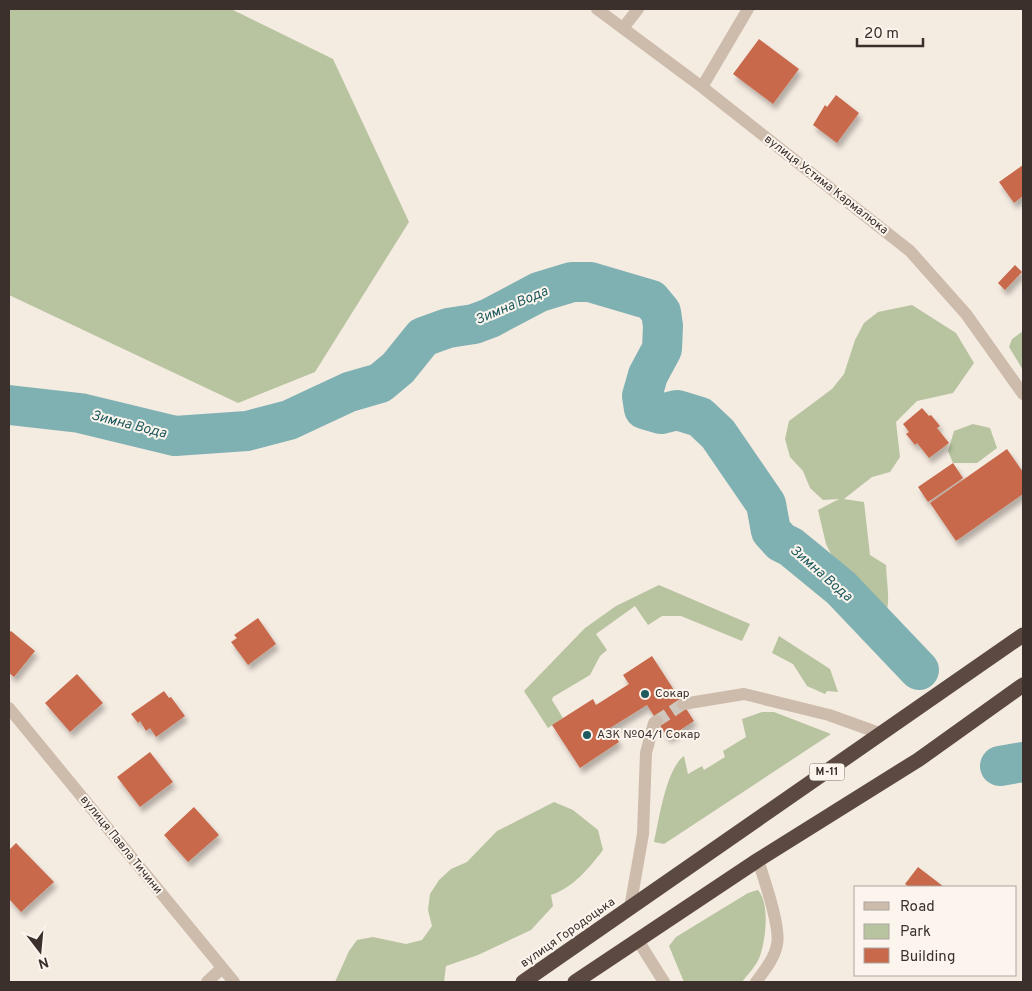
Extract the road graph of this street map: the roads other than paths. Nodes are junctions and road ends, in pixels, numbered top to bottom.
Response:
1 (597, 9) edge
2 (638, 9) edge
3 (748, 9) edge
4 (623, 28) junction
5 (702, 87) junction
6 (1023, 394) edge
7 (1023, 635) edge
8 (1023, 684) edge
9 (683, 704) tunnel mouth
10 (9, 708) edge
11 (657, 721) tunnel mouth
12 (882, 734) junction
13 (758, 860) junction
14 (630, 908) junction
15 (637, 940) junction
16 (222, 968) junction
17 (207, 982) edge
18 (234, 982) edge
19 (524, 982) edge
20 (575, 982) edge
21 (664, 982) edge
22 (756, 982) edge

1 - 4 street, вулиця Устима Кармалюка
2 - 4 street
3 - 5 street
4 - 5 street, вулиця Устима Кармалюка
5 - 6 street, вулиця Устима Кармалюка
7 - 12 highway, М-11
8 - 13 highway
9 - 12 street
10 - 16 street, вулиця Павла Тичини
11 - 14 street
12 - 14 highway, М-11
13 - 15 highway
13 - 22 street
14 - 19 highway, вулиця Городоцька / М-11
15 - 20 highway
15 - 21 street
16 - 17 street
16 - 18 street, вулиця Павла Тичини

